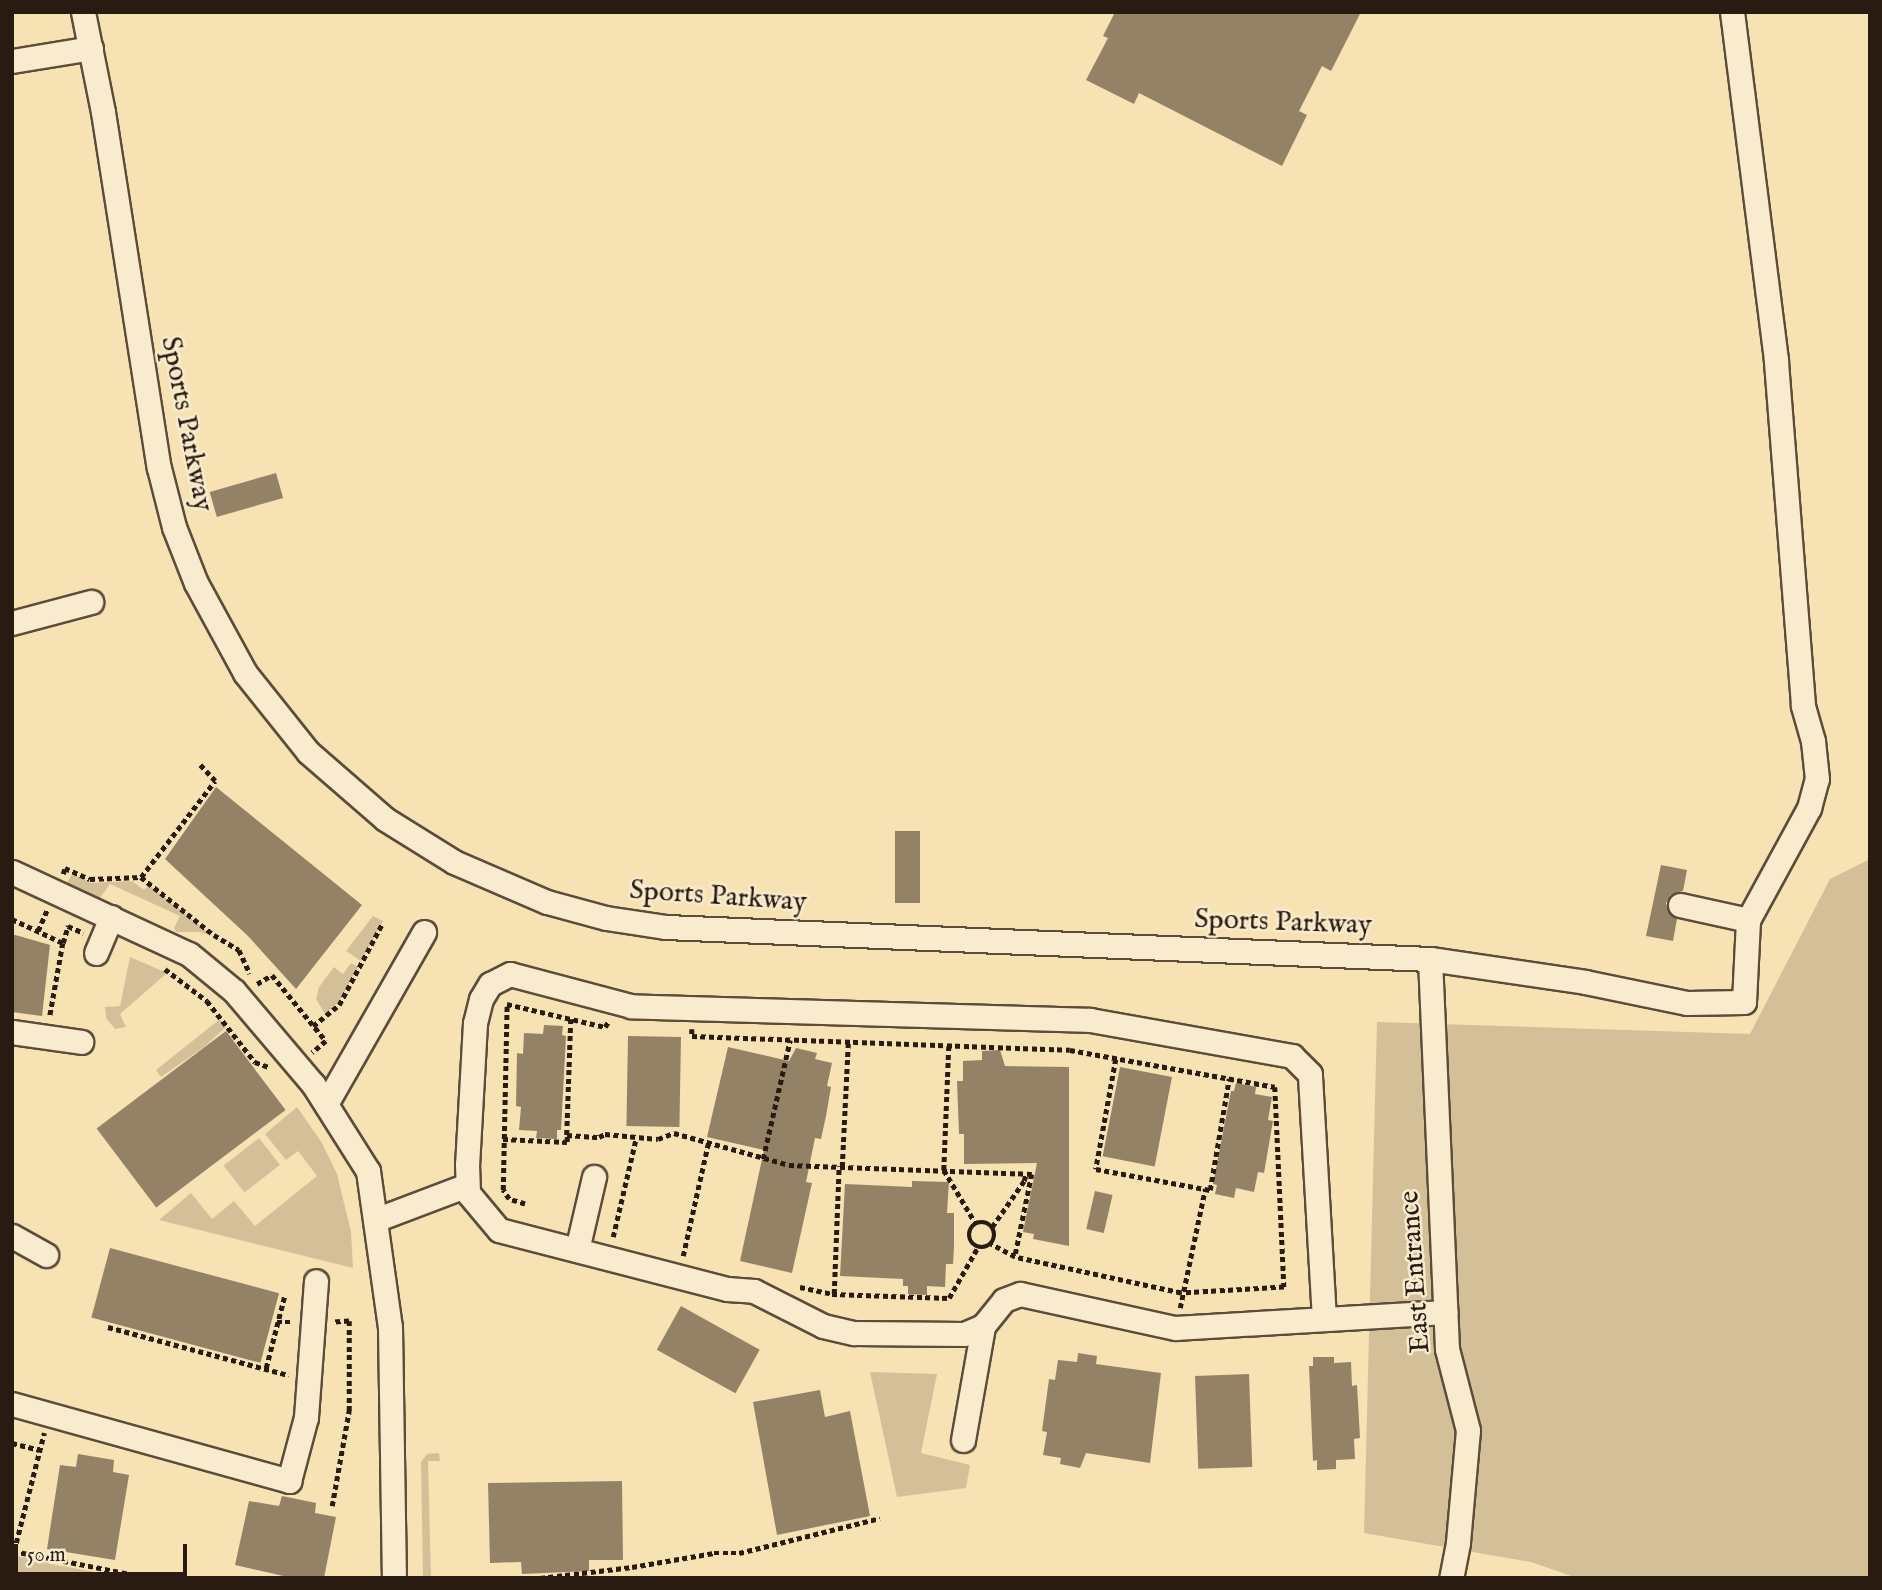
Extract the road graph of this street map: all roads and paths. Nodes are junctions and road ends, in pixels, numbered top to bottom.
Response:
1 (83, 12) edge
2 (1732, 12) edge
3 (91, 48) junction
4 (12, 61) edge
5 (91, 602) dead end
6 (12, 623) edge
7 (200, 765) dead end
8 (12, 872) edge
9 (55, 890) junction
10 (1680, 905) dead end
11 (111, 917) junction
12 (12, 919) edge
13 (1748, 920) junction
14 (383, 925) dead end
15 (38, 931) junction
16 (424, 932) dead end
17 (63, 943) junction
18 (99, 947) joint
19 (1430, 959) junction
20 (161, 966) dead end
21 (37, 1017) dead end
22 (571, 1019) junction
23 (618, 1022) dead end
24 (692, 1024) dead end
25 (313, 1026) dead end
26 (12, 1032) edge
27 (790, 1040) junction
28 (81, 1042) dead end
29 (848, 1043) junction
30 (949, 1046) junction
31 (1116, 1059) junction
32 (276, 1069) dead end
33 (1229, 1079) junction
34 (326, 1104) junction
35 (567, 1135) junction
36 (636, 1138) junction
37 (503, 1139) junction
38 (708, 1144) junction
39 (763, 1159) junction
40 (841, 1166) junction
41 (944, 1170) junction
42 (1026, 1173) junction
43 (594, 1177) dead end
44 (467, 1185) junction
45 (1205, 1189) junction
46 (525, 1204) dead end
47 (375, 1220) junction
48 (976, 1224) junction
49 (992, 1227) junction
50 (12, 1236) edge
51 (624, 1244) dead end
52 (991, 1244) junction
53 (978, 1247) junction
54 (577, 1250) junction
55 (46, 1255) dead end
56 (671, 1256) dead end
57 (683, 1258) junction
58 (1015, 1258) junction
59 (695, 1261) dead end
60 (316, 1281) dead end
61 (795, 1286) dead end
62 (1183, 1293) junction
63 (285, 1294) dead end
64 (834, 1294) junction
65 (1180, 1311) dead end
66 (1446, 1312) junction
67 (1324, 1319) junction
68 (278, 1322) junction
69 (313, 1322) junction
70 (983, 1326) junction
71 (108, 1327) dead end
72 (266, 1368) junction
73 (290, 1375) dead end
74 (12, 1404) edge
75 (49, 1414) junction
76 (963, 1440) dead end
77 (12, 1443) edge
78 (40, 1450) junction
79 (332, 1506) dead end
80 (880, 1518) dead end
81 (13, 1551) edge
82 (151, 1578) edge
83 (394, 1578) edge
84 (540, 1578) edge
85 (1451, 1578) edge

1 - 3 lane, Sports Parkway
2 - 13 lane
3 - 4 lane
3 - 19 lane, Sports Parkway
5 - 6 lane
7 - 9 path
8 - 9 lane
9 - 11 lane
9 - 15 path
10 - 13 lane
11 - 18 lane
11 - 34 lane
12 - 15 path
13 - 19 lane, Sports Parkway
14 - 25 path
15 - 17 path
16 - 34 lane
17 - 18 path
17 - 21 path
19 - 66 lane, East Entrance
20 - 32 path
22 - 23 path
22 - 35 path
22 - 37 path
24 - 27 path
26 - 28 lane
27 - 29 path
27 - 39 path
29 - 30 path
29 - 40 path
30 - 31 path
30 - 41 path
31 - 33 path
31 - 45 path
33 - 45 path
33 - 62 path
34 - 47 lane
35 - 36 path
35 - 37 path
36 - 38 path
36 - 51 path
37 - 46 path
38 - 39 path
38 - 57 path
39 - 40 path
40 - 41 path
40 - 64 path
41 - 42 path
41 - 48 path
42 - 49 path
42 - 58 path
43 - 54 lane
44 - 47 lane
44 - 54 lane
44 - 67 lane
45 - 62 path
47 - 83 lane
48 - 49 path
48 - 53 path
49 - 52 path
50 - 55 lane
52 - 53 path
52 - 58 path
53 - 64 path
54 - 70 lane
56 - 57 path
57 - 59 path
58 - 62 path
60 - 69 lane
61 - 64 path
62 - 65 path
63 - 68 path
66 - 67 lane
66 - 85 lane, East Entrance
67 - 70 lane
68 - 69 path
68 - 72 path
69 - 75 lane
69 - 79 path
70 - 76 lane
71 - 72 path
72 - 73 path
74 - 75 lane
75 - 78 path
77 - 78 path
78 - 81 path
80 - 84 path
81 - 82 path

